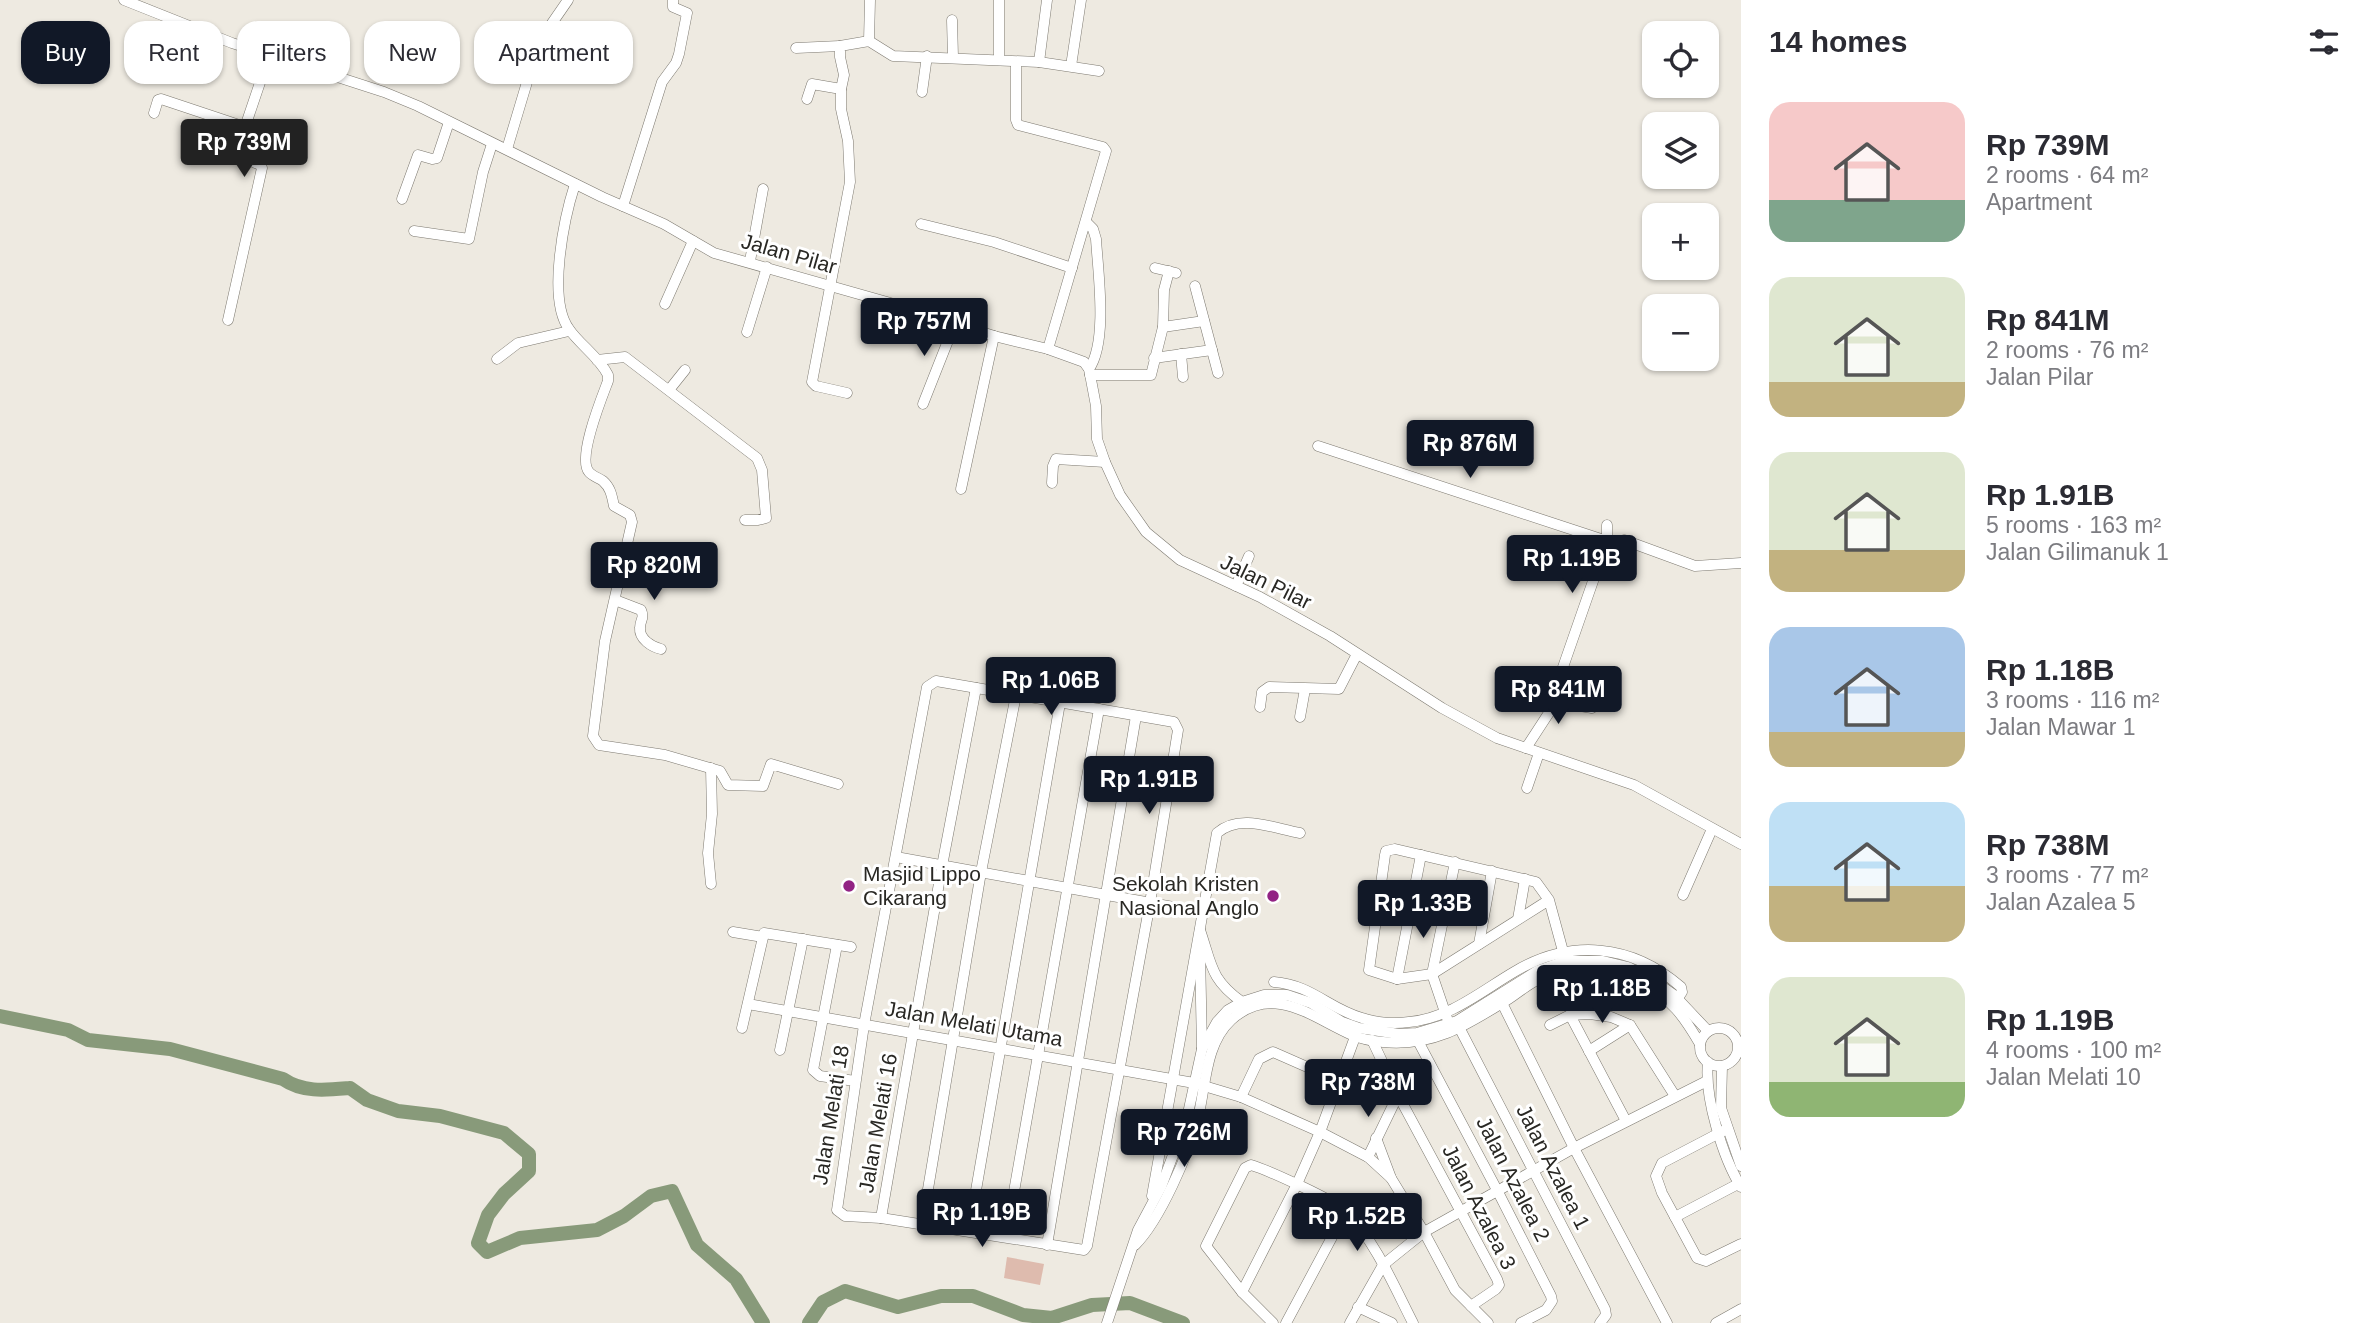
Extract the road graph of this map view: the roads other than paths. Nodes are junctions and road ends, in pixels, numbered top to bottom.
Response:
1 (124, 0) edge
2 (568, 0) edge
3 (673, 0) edge
4 (870, 0) edge
5 (999, 0) edge
6 (1047, 0) edge
7 (1081, 0) edge
8 (952, 20) dead end
9 (869, 41) junction
10 (237, 44) edge
11 (840, 46) junction
12 (796, 48) dead end
13 (927, 56) junction
14 (953, 57) junction
15 (999, 60) junction
16 (1016, 62) junction
17 (1039, 62) junction
18 (1071, 66) junction
19 (1098, 71) dead end
20 (350, 81) edge
21 (260, 84) edge
22 (841, 89) junction
23 (922, 92) dead end
24 (807, 99) dead end
25 (154, 113) dead end
26 (449, 122) junction
27 (245, 127) junction
28 (492, 144) junction
29 (507, 149) junction
30 (575, 184) junction
31 (763, 189) dead end
32 (402, 199) dead end
33 (624, 206) junction
34 (1086, 222) junction
35 (921, 224) dead end
36 (414, 231) dead end
37 (693, 241) junction
38 (750, 261) junction
39 (767, 267) junction
40 (1072, 268) junction
41 (1155, 268) dead end
42 (829, 285) junction
43 (1195, 286) dead end
44 (664, 304) dead end
45 (228, 320) dead end
46 (1204, 321) junction
47 (955, 323) junction
48 (1168, 326) junction
49 (569, 331) junction
50 (747, 332) dead end
51 (994, 336) junction
52 (1048, 349) junction
53 (1212, 350) junction
54 (1181, 354) junction
55 (1154, 358) junction
56 (497, 359) dead end
57 (597, 360) junction
58 (685, 370) dead end
59 (1090, 372) junction
60 (1217, 373) dead end
61 (1184, 377) dead end
62 (670, 390) junction
63 (846, 393) dead end
64 (923, 404) dead end
65 (1318, 446) dead end
66 (1105, 462) junction
67 (1052, 483) dead end
68 (961, 489) dead end
69 (745, 520) dead end
70 (1607, 525) dead end
71 (1607, 541) junction
72 (1249, 556) dead end
73 (1741, 564) edge
74 (1236, 586) junction
75 (615, 600) junction
76 (661, 649) dead end
77 (1357, 653) junction
78 (1562, 670) dead end
79 (976, 688) junction
80 (1305, 689) junction
81 (1016, 695) junction
82 (1060, 703) junction
83 (1260, 707) dead end
84 (1591, 708) dead end
85 (1099, 709) junction
86 (1136, 716) junction
87 (1300, 717) dead end
88 (1526, 748) junction
89 (1539, 753) junction
90 (711, 768) junction
91 (838, 785) dead end
92 (1527, 788) dead end
93 (1712, 829) junction
94 (1300, 833) dead end
95 (1741, 844) edge
96 (1421, 855) junction
97 (896, 857) junction
98 (1455, 862) junction
99 (942, 866) junction
100 (1492, 871) junction
101 (981, 872) junction
102 (1525, 879) junction
103 (1031, 882) junction
104 (711, 884) dead end
105 (1069, 889) junction
106 (1107, 895) junction
107 (1684, 895) dead end
108 (1549, 900) junction
109 (1150, 903) junction
110 (1201, 912) junction
111 (1518, 919) junction
112 (1199, 930) junction
113 (733, 932) dead end
114 (764, 935) junction
115 (803, 939) junction
116 (837, 944) junction
117 (1479, 944) junction
118 (851, 947) dead end
119 (1565, 961) junction
120 (1432, 974) junction
121 (1397, 979) junction
122 (1279, 994) junction
123 (1242, 1002) junction
124 (1502, 1003) junction
125 (748, 1004) junction
126 (788, 1011) junction
127 (1570, 1015) junction
128 (823, 1017) junction
129 (1447, 1019) junction
130 (864, 1025) junction
131 (1550, 1025) dead end
132 (1630, 1025) junction
133 (742, 1028) dead end
134 (1358, 1028) junction
135 (1460, 1029) junction
136 (1708, 1031) junction
137 (913, 1033) junction
138 (1738, 1036) edge
139 (953, 1040) junction
140 (1372, 1040) junction
141 (1418, 1041) junction
142 (1700, 1044) junction
143 (1002, 1049) junction
144 (1202, 1049) junction
145 (780, 1050) dead end
146 (1589, 1051) junction
147 (1040, 1055) junction
148 (1739, 1055) edge
149 (1079, 1062) junction
150 (1708, 1062) junction
151 (1721, 1066) junction
152 (1120, 1070) junction
153 (1172, 1079) junction
154 (855, 1081) junction
155 (1339, 1081) junction
156 (1707, 1081) junction
157 (1199, 1084) junction
158 (1398, 1095) junction
159 (1675, 1096) junction
160 (1241, 1097) junction
161 (1626, 1121) junction
162 (1320, 1132) junction
163 (1723, 1132) junction
164 (1376, 1138) junction
165 (1574, 1149) junction
166 (1368, 1157) junction
167 (1741, 1166) edge
168 (1534, 1171) junction
169 (1391, 1178) junction
170 (1297, 1184) junction
171 (1740, 1185) edge
172 (1497, 1190) junction
173 (1150, 1203) junction
174 (1462, 1210) junction
175 (1346, 1211) junction
176 (1675, 1217) junction
177 (881, 1218) junction
178 (922, 1225) junction
179 (969, 1231) junction
180 (1424, 1232) junction
181 (1006, 1237) junction
182 (1741, 1244) edge
183 (1046, 1245) junction
184 (1134, 1245) junction
185 (1382, 1265) junction
186 (1242, 1292) junction
187 (1471, 1306) junction
188 (1358, 1307) junction
189 (1741, 1309) edge
190 (1108, 1319) edge
191 (1273, 1323) edge
192 (1286, 1323) edge
193 (1350, 1323) edge
194 (1392, 1323) edge
195 (1413, 1323) edge
196 (1488, 1323) edge
197 (1521, 1323) edge
198 (1600, 1323) edge
199 (1667, 1323) edge
200 (1716, 1323) edge

1 - 10 street, Jalan Pilar
2 - 29 street
3 - 33 street
4 - 9 street
5 - 15 street
6 - 17 street
7 - 18 street
8 - 14 street
9 - 11 street
9 - 13 street
11 - 12 street
11 - 22 street
13 - 14 street
13 - 23 street
14 - 15 street
15 - 16 street
16 - 17 street
16 - 34 street
17 - 18 street
18 - 19 street
20 - 26 street, Jalan Pilar
21 - 27 street
22 - 24 street
22 - 42 street
25 - 27 street
26 - 28 street, Jalan Pilar
26 - 32 street
27 - 45 street
28 - 29 street, Jalan Pilar
28 - 36 street
29 - 30 street, Jalan Pilar
30 - 33 street, Jalan Pilar
30 - 49 street
31 - 38 street
33 - 37 street, Jalan Pilar
34 - 40 street
34 - 59 street
35 - 40 street
37 - 38 street, Jalan Pilar
37 - 44 street
38 - 39 street, Jalan Pilar
39 - 42 street, Jalan Pilar
39 - 50 street
40 - 52 street
41 - 48 street
42 - 47 street, Jalan Pilar
42 - 63 street
43 - 46 street
46 - 48 street
46 - 53 street
47 - 51 street, Jalan Pilar
47 - 64 street
48 - 55 street
49 - 56 street
49 - 57 street
51 - 52 street, Jalan Pilar
51 - 68 street
52 - 59 street, Jalan Pilar
53 - 54 street
53 - 60 street
54 - 55 street
54 - 61 street
55 - 59 street
57 - 62 street
57 - 75 street
58 - 62 street
59 - 66 street, Jalan Pilar
62 - 69 street
65 - 71 street
66 - 67 street
66 - 74 street, Jalan Pilar
70 - 71 street
71 - 73 street
71 - 78 street
72 - 74 street
74 - 77 street, Jalan Pilar
75 - 76 street
75 - 90 street
77 - 80 street
77 - 88 street, Jalan Pilar
79 - 81 street
79 - 97 street, Jalan Melati 18
79 - 99 street, Jalan Melati 16
80 - 83 street
80 - 87 street
81 - 82 street
81 - 101 street
82 - 85 street
82 - 103 street
84 - 88 street
85 - 86 street
85 - 105 street
86 - 106 street
86 - 109 street
88 - 89 street, Jalan Pilar
89 - 92 street
89 - 93 street, Jalan Pilar
90 - 91 street
90 - 104 street
93 - 95 street, Jalan Pilar
93 - 107 street
94 - 110 street
96 - 98 street
96 - 121 street
96 - 121 street
97 - 99 street
97 - 130 street, Jalan Melati 18
98 - 100 street
98 - 120 street
99 - 101 street
99 - 137 street, Jalan Melati 16
100 - 102 street
100 - 117 street
101 - 103 street
101 - 139 street
102 - 108 street
102 - 111 street
103 - 105 street
103 - 143 street
105 - 106 street
105 - 147 street
106 - 109 street
106 - 149 street
108 - 111 street
108 - 119 street
109 - 110 street
109 - 152 street
110 - 112 street
111 - 117 street
112 - 123 street
112 - 144 street
112 - 153 street
113 - 114 street
114 - 115 street
114 - 125 street
115 - 116 street
115 - 126 street
116 - 118 street
116 - 128 street
117 - 120 street
119 - 124 street
119 - 129 street
119 - 136 street
119 - 142 street
120 - 121 street
120 - 129 street
122 - 123 street
122 - 134 street
122 - 134 street
123 - 144 street
124 - 135 street
124 - 165 street
125 - 126 street, Jalan Melati Utama
125 - 133 street
126 - 128 street, Jalan Melati Utama
126 - 145 street
127 - 131 street
127 - 132 street
127 - 146 street
128 - 130 street, Jalan Melati Utama
128 - 154 street
129 - 134 street
130 - 137 street, Jalan Melati Utama
130 - 154 street, Jalan Melati 18
132 - 146 street
132 - 159 street
134 - 140 street
134 - 155 street
134 - 157 street
135 - 141 street
135 - 168 street, Jalan Azalea 1
136 - 138 street
136 - 142 street
137 - 139 street, Jalan Melati Utama
137 - 177 street, Jalan Melati 16
138 - 148 street
139 - 143 street, Jalan Melati Utama
139 - 178 street
140 - 141 street
140 - 158 street, Jalan Azalea 3
141 - 172 street, Jalan Azalea 2
142 - 150 street
143 - 147 street, Jalan Melati Utama
143 - 179 street
144 - 157 street
146 - 161 street
147 - 149 street, Jalan Melati Utama
147 - 181 street
148 - 151 street
149 - 152 street, Jalan Melati Utama
149 - 183 street
150 - 151 street
150 - 156 street
151 - 163 street
152 - 153 street, Jalan Melati Utama
152 - 183 street
153 - 157 street, Jalan Melati Utama
153 - 173 street
154 - 177 street, Jalan Melati 18
155 - 160 street
155 - 162 street
156 - 159 street
156 - 163 street
157 - 160 street, Jalan Melati Utama
157 - 173 street
157 - 184 street
158 - 164 street
158 - 174 street, Jalan Azalea 3
159 - 161 street
160 - 162 street, Jalan Melati Utama
161 - 165 street
162 - 166 street, Jalan Melati Utama
162 - 170 street
163 - 167 street
163 - 171 street
163 - 176 street
164 - 166 street
164 - 169 street
165 - 168 street
165 - 199 street
166 - 169 street, Jalan Melati Utama
168 - 172 street
168 - 198 street, Jalan Azalea 1
169 - 180 street
170 - 175 street
170 - 186 street
170 - 186 street
171 - 176 street
172 - 174 street
172 - 197 street, Jalan Azalea 2
173 - 184 street
174 - 180 street
174 - 187 street, Jalan Azalea 3
175 - 185 street
175 - 192 street
176 - 182 street
177 - 178 street
178 - 179 street
179 - 181 street
180 - 185 street
180 - 187 street
181 - 183 street
184 - 190 street
185 - 188 street
185 - 195 street
186 - 191 street
187 - 196 street
188 - 193 street
188 - 194 street
189 - 200 street

